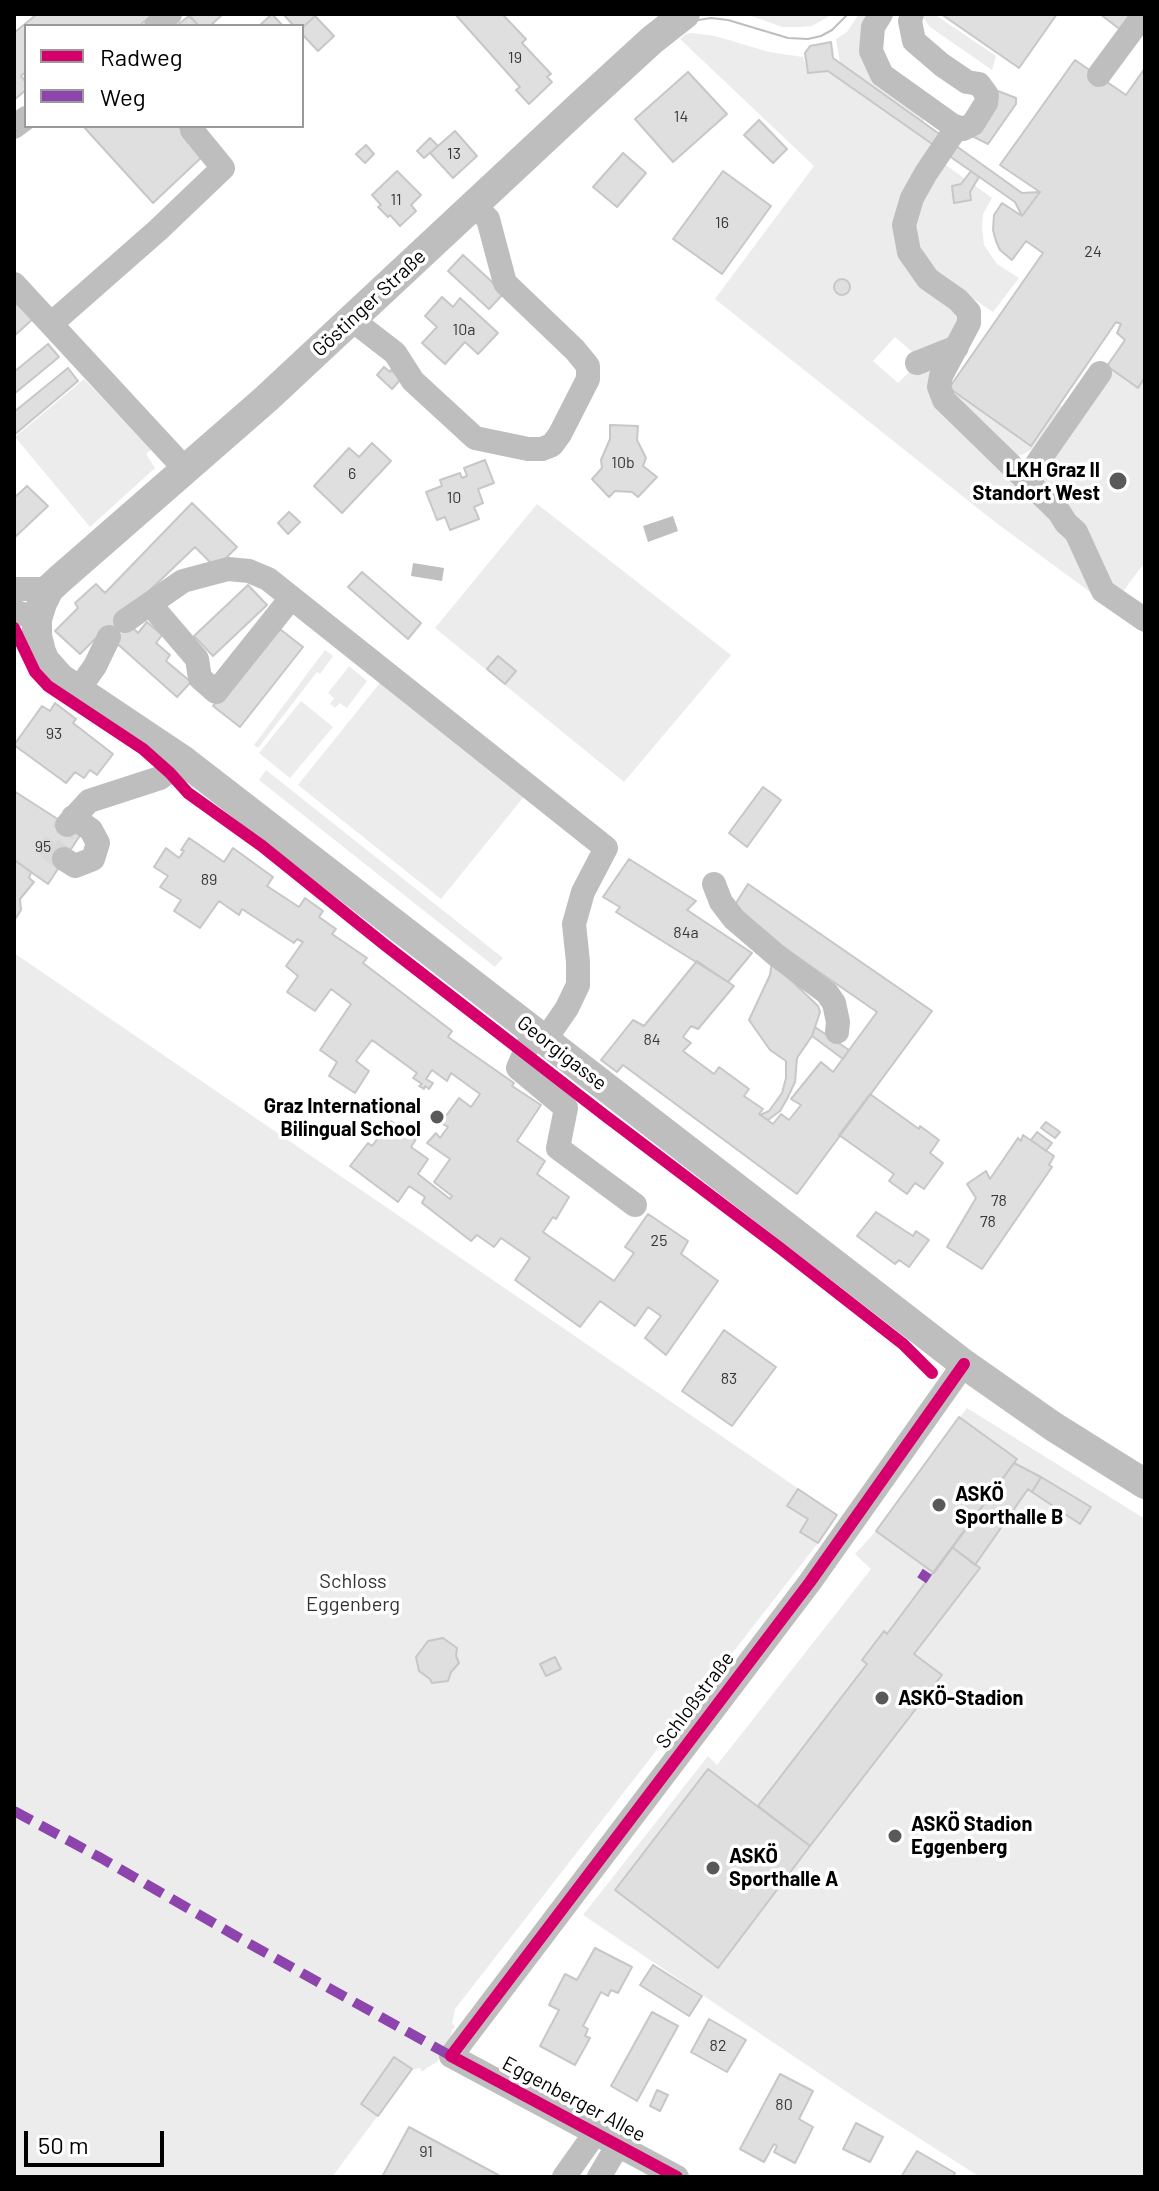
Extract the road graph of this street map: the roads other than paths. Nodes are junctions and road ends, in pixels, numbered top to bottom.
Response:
1 (685, 14) edge
2 (881, 14) edge
3 (912, 14) edge
4 (1144, 14) edge
5 (1099, 75) dead end
6 (957, 127) junction
7 (192, 130) dead end
8 (474, 205) junction
9 (14, 284) edge
10 (351, 319) junction
11 (51, 324) junction
12 (957, 347) junction
13 (917, 363) dead end
14 (1100, 373) dead end
15 (186, 470) junction
16 (1026, 479) junction
17 (14, 589) edge
18 (49, 589) junction
19 (291, 598) junction
20 (150, 604) junction
21 (26, 615) edge
22 (1145, 620) edge
23 (78, 690) junction
24 (184, 761) junction
25 (64, 859) dead end
26 (714, 884) dead end
27 (837, 1032) dead end
28 (539, 1035) junction
29 (635, 1205) dead end
30 (964, 1364) junction
31 (1144, 1482) edge
32 (451, 2056) joint
33 (596, 2132) junction
34 (618, 2145) junction
35 (564, 2177) edge
36 (599, 2177) edge
37 (677, 2177) edge

1 - 8 main road, Göstinger Straße
2 - 6 street
3 - 6 street
4 - 5 street
6 - 12 street
7 - 11 street
8 - 10 main road, Göstinger Straße
8 - 10 street
9 - 11 street
10 - 15 main road, Göstinger Straße
11 - 15 street
12 - 13 street
12 - 16 street
14 - 16 street
15 - 18 main road, Göstinger Straße
16 - 22 street
17 - 18 street
18 - 21 main road, Georgigasse
19 - 20 street
19 - 20 street
19 - 28 street
20 - 23 street
21 - 23 main road, Georgigasse
23 - 24 main road, Georgigasse
24 - 25 street
24 - 28 main road, Georgigasse
26 - 27 street
28 - 29 street
28 - 30 main road, Georgigasse
30 - 31 main road, Georgigasse
30 - 32 street, Schloßstraße
32 - 33 street, Eggenberger Allee
33 - 34 street, Eggenberger Allee
33 - 35 street
34 - 36 street
34 - 37 street, Eggenberger Allee

